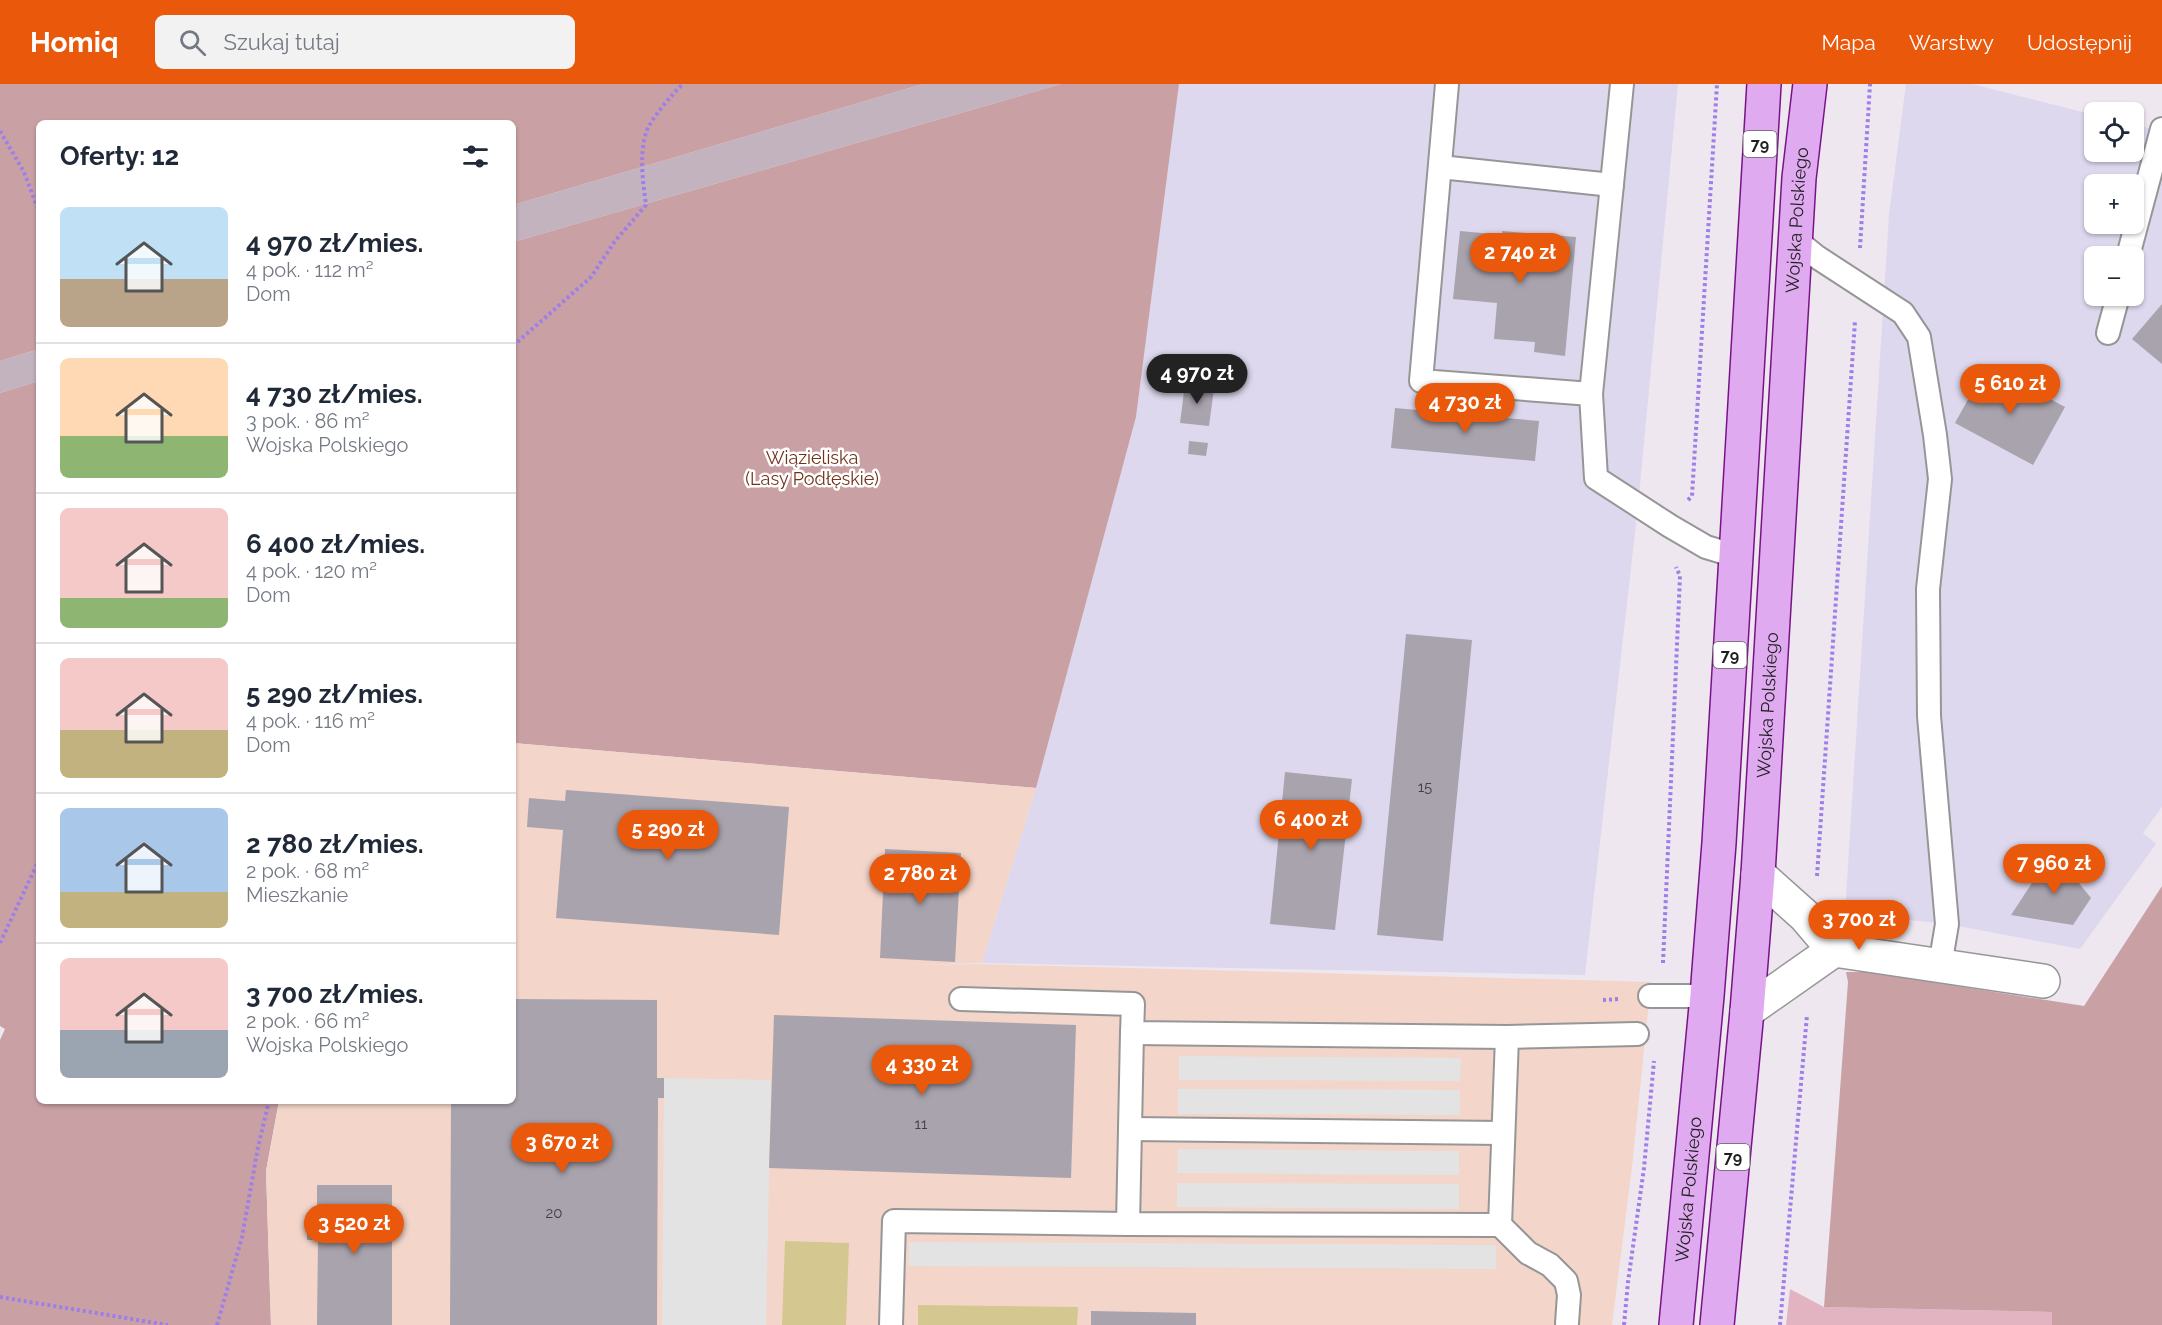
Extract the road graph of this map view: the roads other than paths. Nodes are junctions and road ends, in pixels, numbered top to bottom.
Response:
1 (1447, 84) edge
2 (1622, 84) edge
3 (1764, 84) edge
4 (1810, 84) edge
5 (2162, 129) edge
6 (2157, 165) edge
7 (1440, 167) junction
8 (1612, 185) junction
9 (1796, 240) junction
10 (2131, 246) edge
11 (2115, 306) edge
12 (2108, 333) dead end
13 (1591, 394) junction
14 (1736, 556) junction
15 (1758, 874) junction
16 (1834, 951) junction
17 (1940, 966) junction
18 (2043, 981) dead end
19 (1655, 996) road end
20 (1707, 996) junction
21 (961, 999) dead end
22 (1747, 1011) junction
23 (1132, 1033) junction
24 (1637, 1034) dead end
25 (1507, 1037) junction
26 (1130, 1129) junction
27 (1503, 1133) junction
28 (1128, 1224) junction
29 (1500, 1225) junction
30 (1567, 1323) dead end
31 (891, 1325) edge
32 (1676, 1325) edge
33 (1717, 1325) edge

1 - 7 lane
2 - 8 lane
3 - 14 main road, Wojska Polskiego / 79
4 - 9 main road, Wojska Polskiego / 79
5 - 6 lane
6 - 10 lane
7 - 8 lane
7 - 13 lane
8 - 13 lane
9 - 15 main road, Wojska Polskiego / 79
9 - 17 lane
11 - 12 lane
13 - 14 lane
14 - 20 main road, Wojska Polskiego / 79
15 - 16 street
15 - 22 main road, Wojska Polskiego / 79
16 - 17 street
16 - 22 street
17 - 18 street
19 - 20 lane
20 - 32 main road, Wojska Polskiego / 79
21 - 23 lane
22 - 33 main road, Wojska Polskiego / 79
23 - 25 lane
23 - 26 lane
24 - 25 lane
25 - 27 lane
26 - 27 lane
26 - 28 lane
27 - 29 lane
28 - 29 lane
28 - 31 lane
29 - 30 lane

